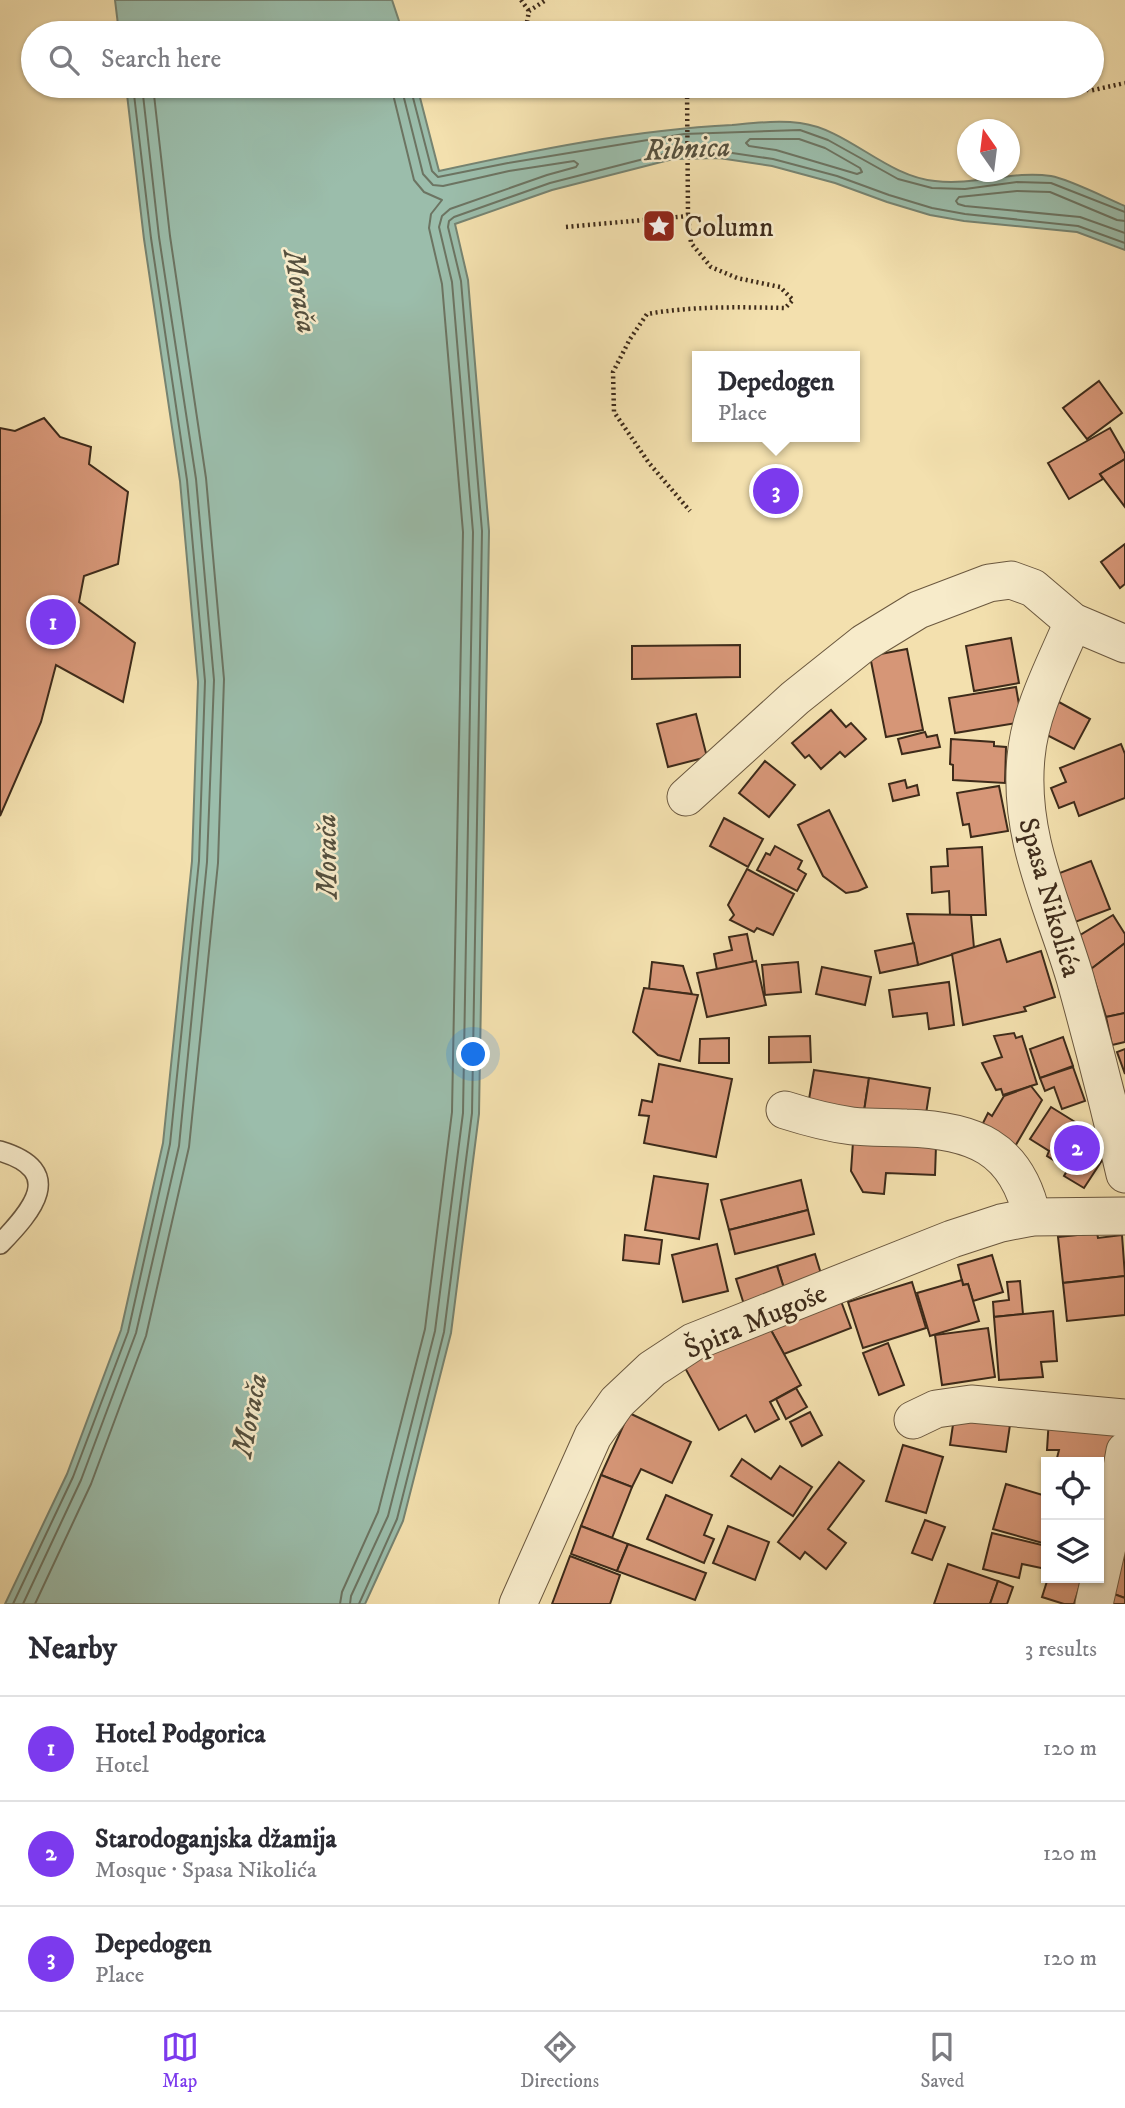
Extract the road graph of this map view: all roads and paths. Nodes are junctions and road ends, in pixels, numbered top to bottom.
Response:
1 (521, 0) edge
2 (546, 0) edge
3 (529, 11) junction
4 (527, 21) edge
5 (1125, 83) edge
6 (1104, 88) edge
7 (686, 98) edge
8 (688, 216) junction
9 (566, 226) dead end
10 (690, 512) dead end
11 (1073, 622) junction
12 (1125, 644) edge
13 (686, 797) dead end
14 (785, 1110) dead end
15 (0, 1151) edge
16 (1125, 1174) edge
17 (1125, 1216) edge
18 (1032, 1217) junction
19 (0, 1244) edge
20 (1125, 1418) edge
21 (913, 1420) dead end
22 (1125, 1451) edge
23 (518, 1604) edge
24 (1094, 1604) edge

1 - 3 path
2 - 3 path
3 - 4 path
5 - 6 path
7 - 8 path
8 - 9 path
8 - 10 path
11 - 12 street
11 - 13 street
11 - 16 street, Spasa Nikolića
14 - 18 street
15 - 19 lane
17 - 18 street, Špira Mugoše
18 - 23 street, Špira Mugoše
20 - 21 street
22 - 24 street

